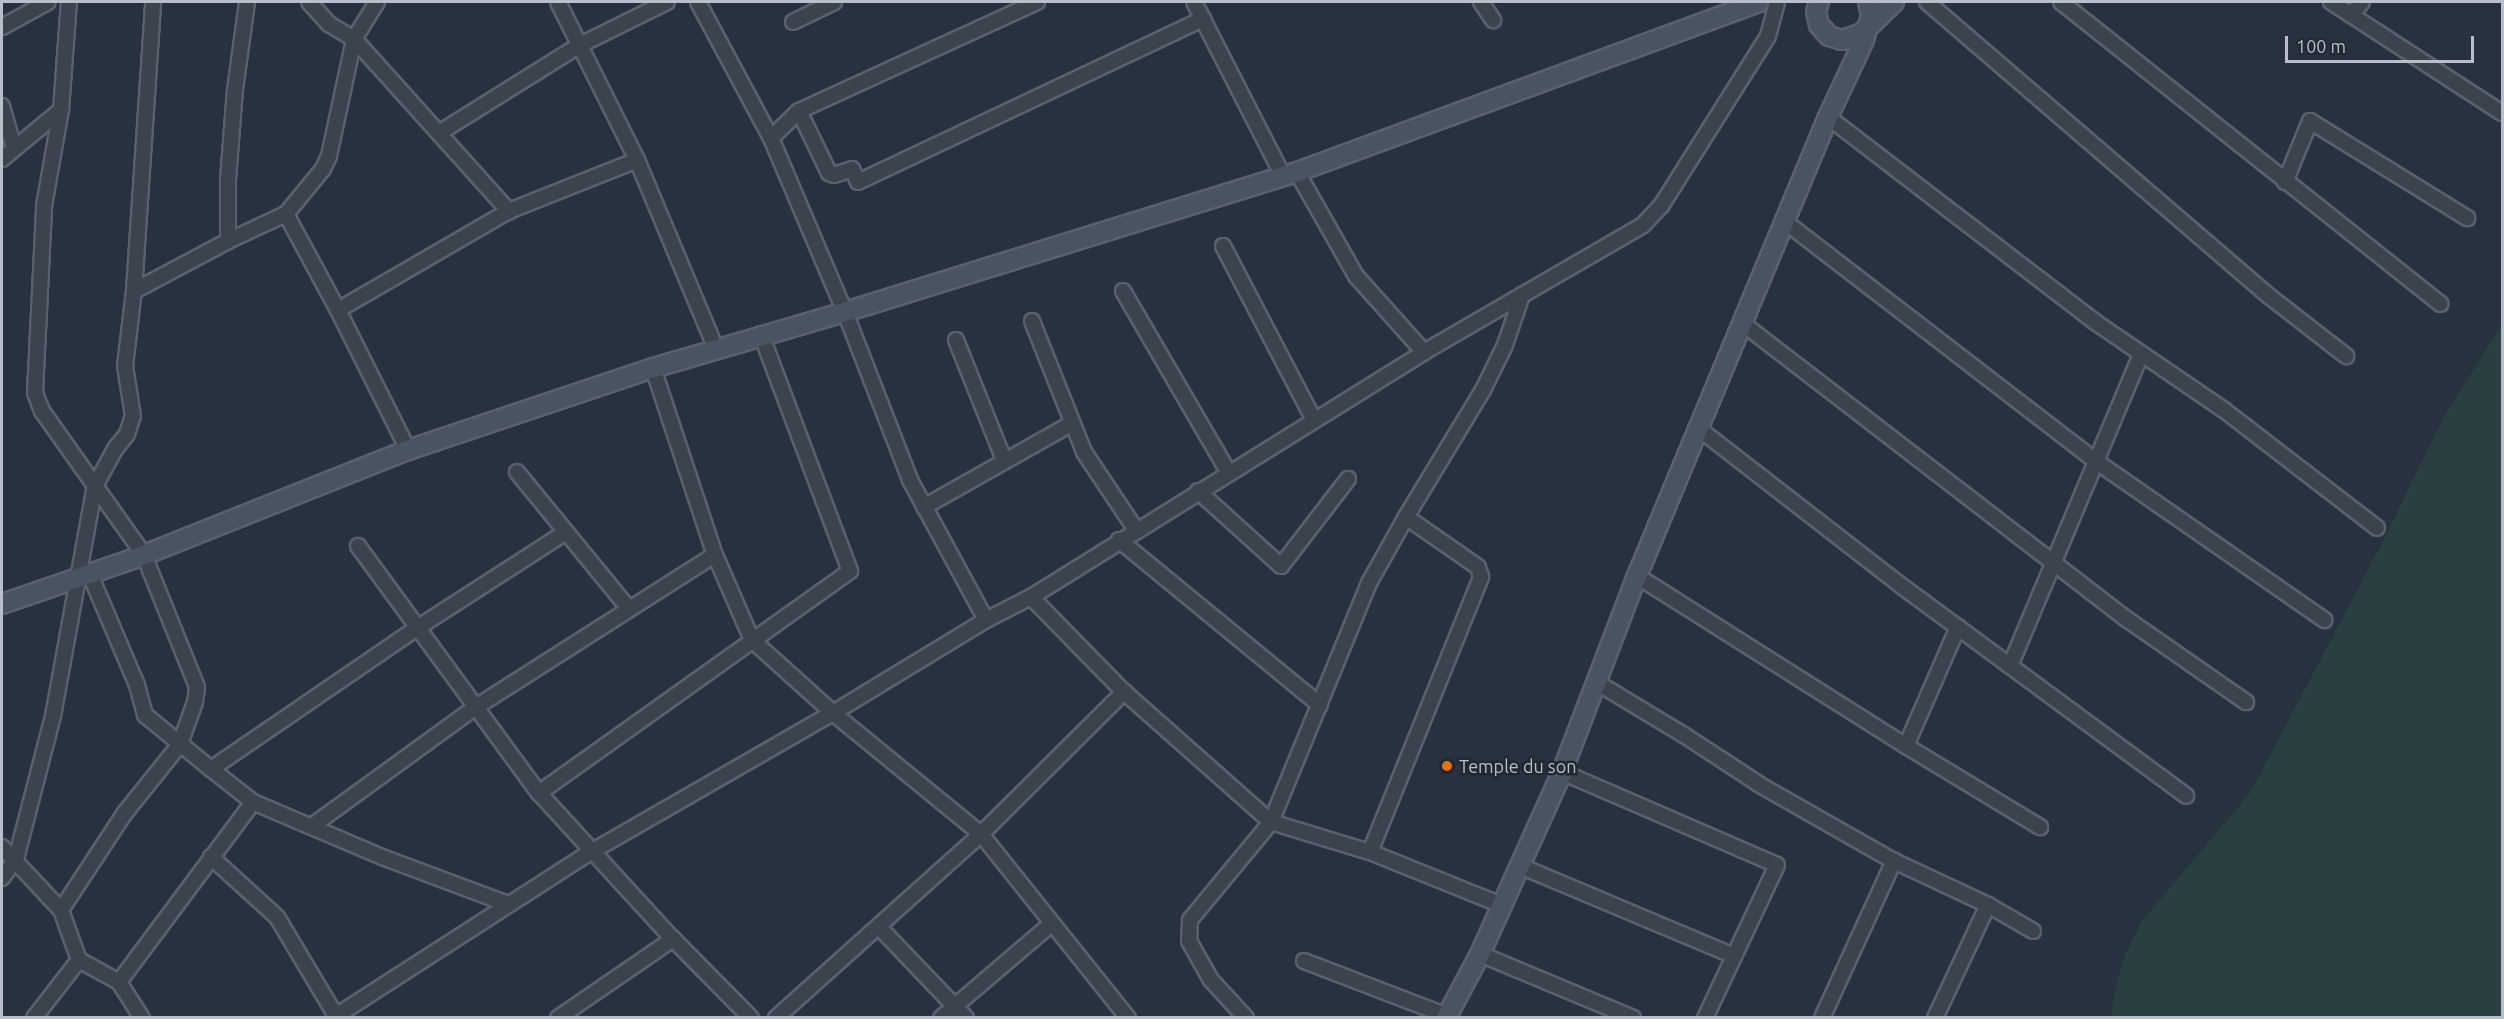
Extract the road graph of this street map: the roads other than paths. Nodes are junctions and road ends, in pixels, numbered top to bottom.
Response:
1 (48, 2) edge
2 (69, 2) edge
3 (153, 2) edge
4 (247, 2) edge
5 (309, 2) edge
6 (377, 2) edge
7 (558, 2) edge
8 (667, 2) edge
9 (698, 2) edge
10 (834, 2) edge
11 (1037, 2) edge
12 (1194, 2) edge
13 (1481, 2) edge
14 (1759, 2) edge
15 (1777, 2) edge
16 (1819, 2) edge
17 (1868, 2) edge
18 (1894, 2) edge
19 (1927, 2) edge
20 (2061, 2) edge
21 (2331, 2) edge
22 (2362, 2) edge
23 (2350, 15) junction
24 (1203, 19) junction
25 (1493, 20) dead end
26 (793, 22) dead end
27 (2, 27) edge
28 (1868, 28) junction
29 (354, 39) junction
30 (580, 45) junction
31 (2, 106) edge
32 (61, 110) junction
33 (799, 111) junction
34 (2502, 113) edge
35 (1828, 117) junction
36 (439, 133) junction
37 (771, 138) junction
38 (14, 148) junction
39 (2, 159) edge
40 (637, 160) junction
41 (1290, 174) junction
42 (2285, 182) junction
43 (509, 211) junction
44 (286, 214) junction
45 (2467, 218) dead end
46 (1784, 221) junction
47 (228, 241) junction
48 (1223, 246) dead end
49 (134, 291) junction
50 (1123, 291) dead end
51 (1522, 295) junction
52 (2440, 304) dead end
53 (338, 310) junction
54 (845, 312) junction
55 (1032, 321) dead end
56 (1742, 322) junction
57 (761, 334) junction
58 (956, 340) dead end
59 (717, 351) junction
60 (1424, 352) junction
61 (2141, 354) junction
62 (2346, 356) dead end
63 (653, 368) junction
64 (1314, 420) junction
65 (1071, 424) junction
66 (1698, 428) junction
67 (408, 450) junction
68 (1004, 460) junction
69 (2097, 462) junction
70 (517, 472) dead end
71 (1229, 472) junction
72 (1348, 479) dead end
73 (95, 486) junction
74 (1198, 491) junction
75 (924, 507) junction
76 (1406, 517) junction
77 (2377, 528) dead end
78 (1136, 530) junction
79 (566, 531) junction
80 (1119, 540) junction
81 (358, 546) dead end
82 (144, 555) junction
83 (715, 555) junction
84 (2053, 562) junction
85 (84, 576) junction
86 (1637, 576) junction
87 (1030, 597) junction
88 (2, 604) edge
89 (629, 609) junction
90 (986, 620) junction
91 (2324, 620) dead end
92 (1958, 627) junction
93 (417, 628) junction
94 (752, 640) junction
95 (2010, 666) junction
96 (1596, 682) junction
97 (1124, 692) junction
98 (2246, 702) dead end
99 (1320, 705) junction
100 (476, 708) junction
101 (833, 713) junction
102 (180, 744) junction
103 (1906, 746) junction
104 (211, 770) junction
105 (1562, 772) junction
106 (539, 793) junction
107 (2186, 796) dead end
108 (253, 801) junction
109 (1271, 822) junction
110 (312, 826) junction
111 (2040, 827) dead end
112 (981, 834) junction
113 (2, 847) edge
114 (591, 852) junction
115 (1370, 852) junction
116 (211, 857) junction
117 (16, 859) junction
118 (1894, 861) junction
119 (1520, 866) junction
120 (2, 878) edge
121 (508, 904) junction
122 (1501, 905) junction
123 (1988, 905) junction
124 (61, 910) junction
125 (1051, 924) junction
126 (879, 927) junction
127 (2033, 932) dead end
128 (673, 939) junction
129 (1480, 954) junction
130 (1734, 956) junction
131 (79, 960) junction
132 (1304, 961) dead end
133 (119, 982) junction
134 (954, 1004) junction
135 (34, 1017) edge
136 (142, 1017) edge
137 (334, 1017) edge
138 (558, 1017) edge
139 (752, 1017) edge
140 (776, 1017) edge
141 (941, 1017) edge
142 (966, 1017) edge
143 (1128, 1017) edge
144 (1246, 1017) edge
145 (1447, 1017) edge
146 (1633, 1017) edge
147 (1705, 1017) edge
148 (1822, 1017) edge
149 (1935, 1017) edge

1 - 27 street
2 - 32 street
3 - 49 street
4 - 47 street
5 - 29 street
6 - 29 street
7 - 30 street
8 - 30 street
9 - 37 street
10 - 26 street
11 - 33 street
12 - 24 street
13 - 25 street
14 - 41 street
15 - 51 street
16 - 28 street
17 - 28 street
18 - 28 street
19 - 62 street
20 - 42 street
21 - 23 street
22 - 23 street
23 - 34 street
24 - 33 street
24 - 41 street
28 - 35 street
29 - 36 street
29 - 44 street
30 - 36 street
30 - 40 street
31 - 38 street
32 - 38 street
32 - 73 street
33 - 37 street
35 - 46 street
35 - 61 street
36 - 43 street
37 - 54 street
38 - 39 street
40 - 43 street
40 - 59 street
41 - 54 street
41 - 60 street
42 - 45 street
42 - 52 street
43 - 53 street
44 - 47 street
44 - 53 street
46 - 56 street
46 - 69 street
47 - 49 street
48 - 64 street
49 - 73 street
50 - 71 street
51 - 60 street
51 - 76 street
53 - 67 street
54 - 57 street
54 - 75 street
55 - 65 street
56 - 66 street
56 - 84 street
57 - 59 street
57 - 94 street
58 - 68 street
59 - 63 street
60 - 64 street
61 - 69 street
61 - 77 street
63 - 67 street
63 - 83 street
64 - 71 street
65 - 68 street
65 - 78 street
66 - 86 street
66 - 92 street
67 - 82 street
68 - 75 street
69 - 84 street
69 - 91 street
70 - 79 street
71 - 74 street
72 - 74 street
73 - 82 street
73 - 85 street
74 - 78 street
75 - 90 street
76 - 99 street
76 - 115 street
78 - 80 street
79 - 89 street
79 - 93 street
80 - 87 street
80 - 99 street
81 - 93 street
82 - 85 street
82 - 102 street
83 - 89 street
83 - 94 street
84 - 95 street
84 - 98 street
85 - 88 street
85 - 102 street
85 - 117 street
86 - 96 street
86 - 103 street
87 - 90 street
87 - 97 street
89 - 100 street
90 - 101 street
92 - 95 street
92 - 103 street
93 - 100 street
93 - 104 street
94 - 101 street
94 - 106 street
95 - 107 street
96 - 105 street
96 - 118 street
97 - 109 street
97 - 112 street
99 - 109 street
100 - 106 street
100 - 110 street
101 - 112 street
101 - 114 street
102 - 104 street
102 - 124 street
103 - 111 street
104 - 108 street
105 - 119 street
105 - 130 street
106 - 114 street
108 - 110 street
108 - 116 street
109 - 115 street
109 - 144 street
110 - 121 street
112 - 125 street
112 - 126 street
113 - 117 street
114 - 121 street
114 - 128 street
115 - 122 street
116 - 133 street
116 - 137 street
117 - 120 street
117 - 124 street
118 - 123 street
118 - 148 street
119 - 122 street
119 - 130 street
121 - 137 street
122 - 129 street
123 - 127 street
123 - 149 street
124 - 131 street
125 - 134 street
125 - 143 street
126 - 134 street
126 - 140 street
128 - 138 street
128 - 139 street
129 - 145 street
129 - 146 street
130 - 147 street
131 - 133 street
131 - 135 street
132 - 145 street
133 - 136 street
134 - 141 street
134 - 142 street

